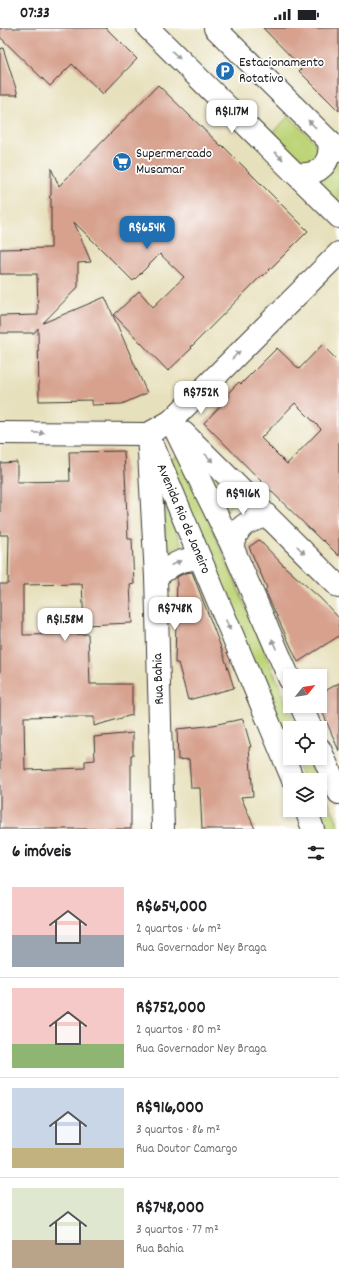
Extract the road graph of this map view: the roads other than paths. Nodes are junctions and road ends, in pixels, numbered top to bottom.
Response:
1 (148, 28) edge
2 (214, 28) edge
3 (334, 146) edge
4 (297, 174) junction
5 (339, 216) edge
6 (339, 253) edge
7 (171, 421) junction
8 (0, 433) edge
9 (148, 434) junction
10 (267, 516) junction
11 (232, 546) junction
12 (200, 558) junction
13 (156, 577) junction
14 (339, 587) edge
15 (285, 669) edge
16 (327, 765) edge
17 (290, 773) edge
18 (339, 793) edge
19 (309, 817) edge
20 (163, 829) edge
21 (314, 829) edge

1 -> 4 street
3 -> 2 street
3 - 4 street
4 - 5 street
7 -> 6 street
7 - 9 street
7 -> 10 street
7 - 11 street
8 -> 9 street
9 - 12 street, Avenida Rio de Janeiro
9 - 13 street, Rua Bahia
10 - 11 street
10 -> 14 street
15 -> 11 street
13 -> 12 street
12 -> 17 street, Avenida Rio de Janeiro
13 - 20 street, Rua Bahia
16 - 18 street
19 - 21 street

